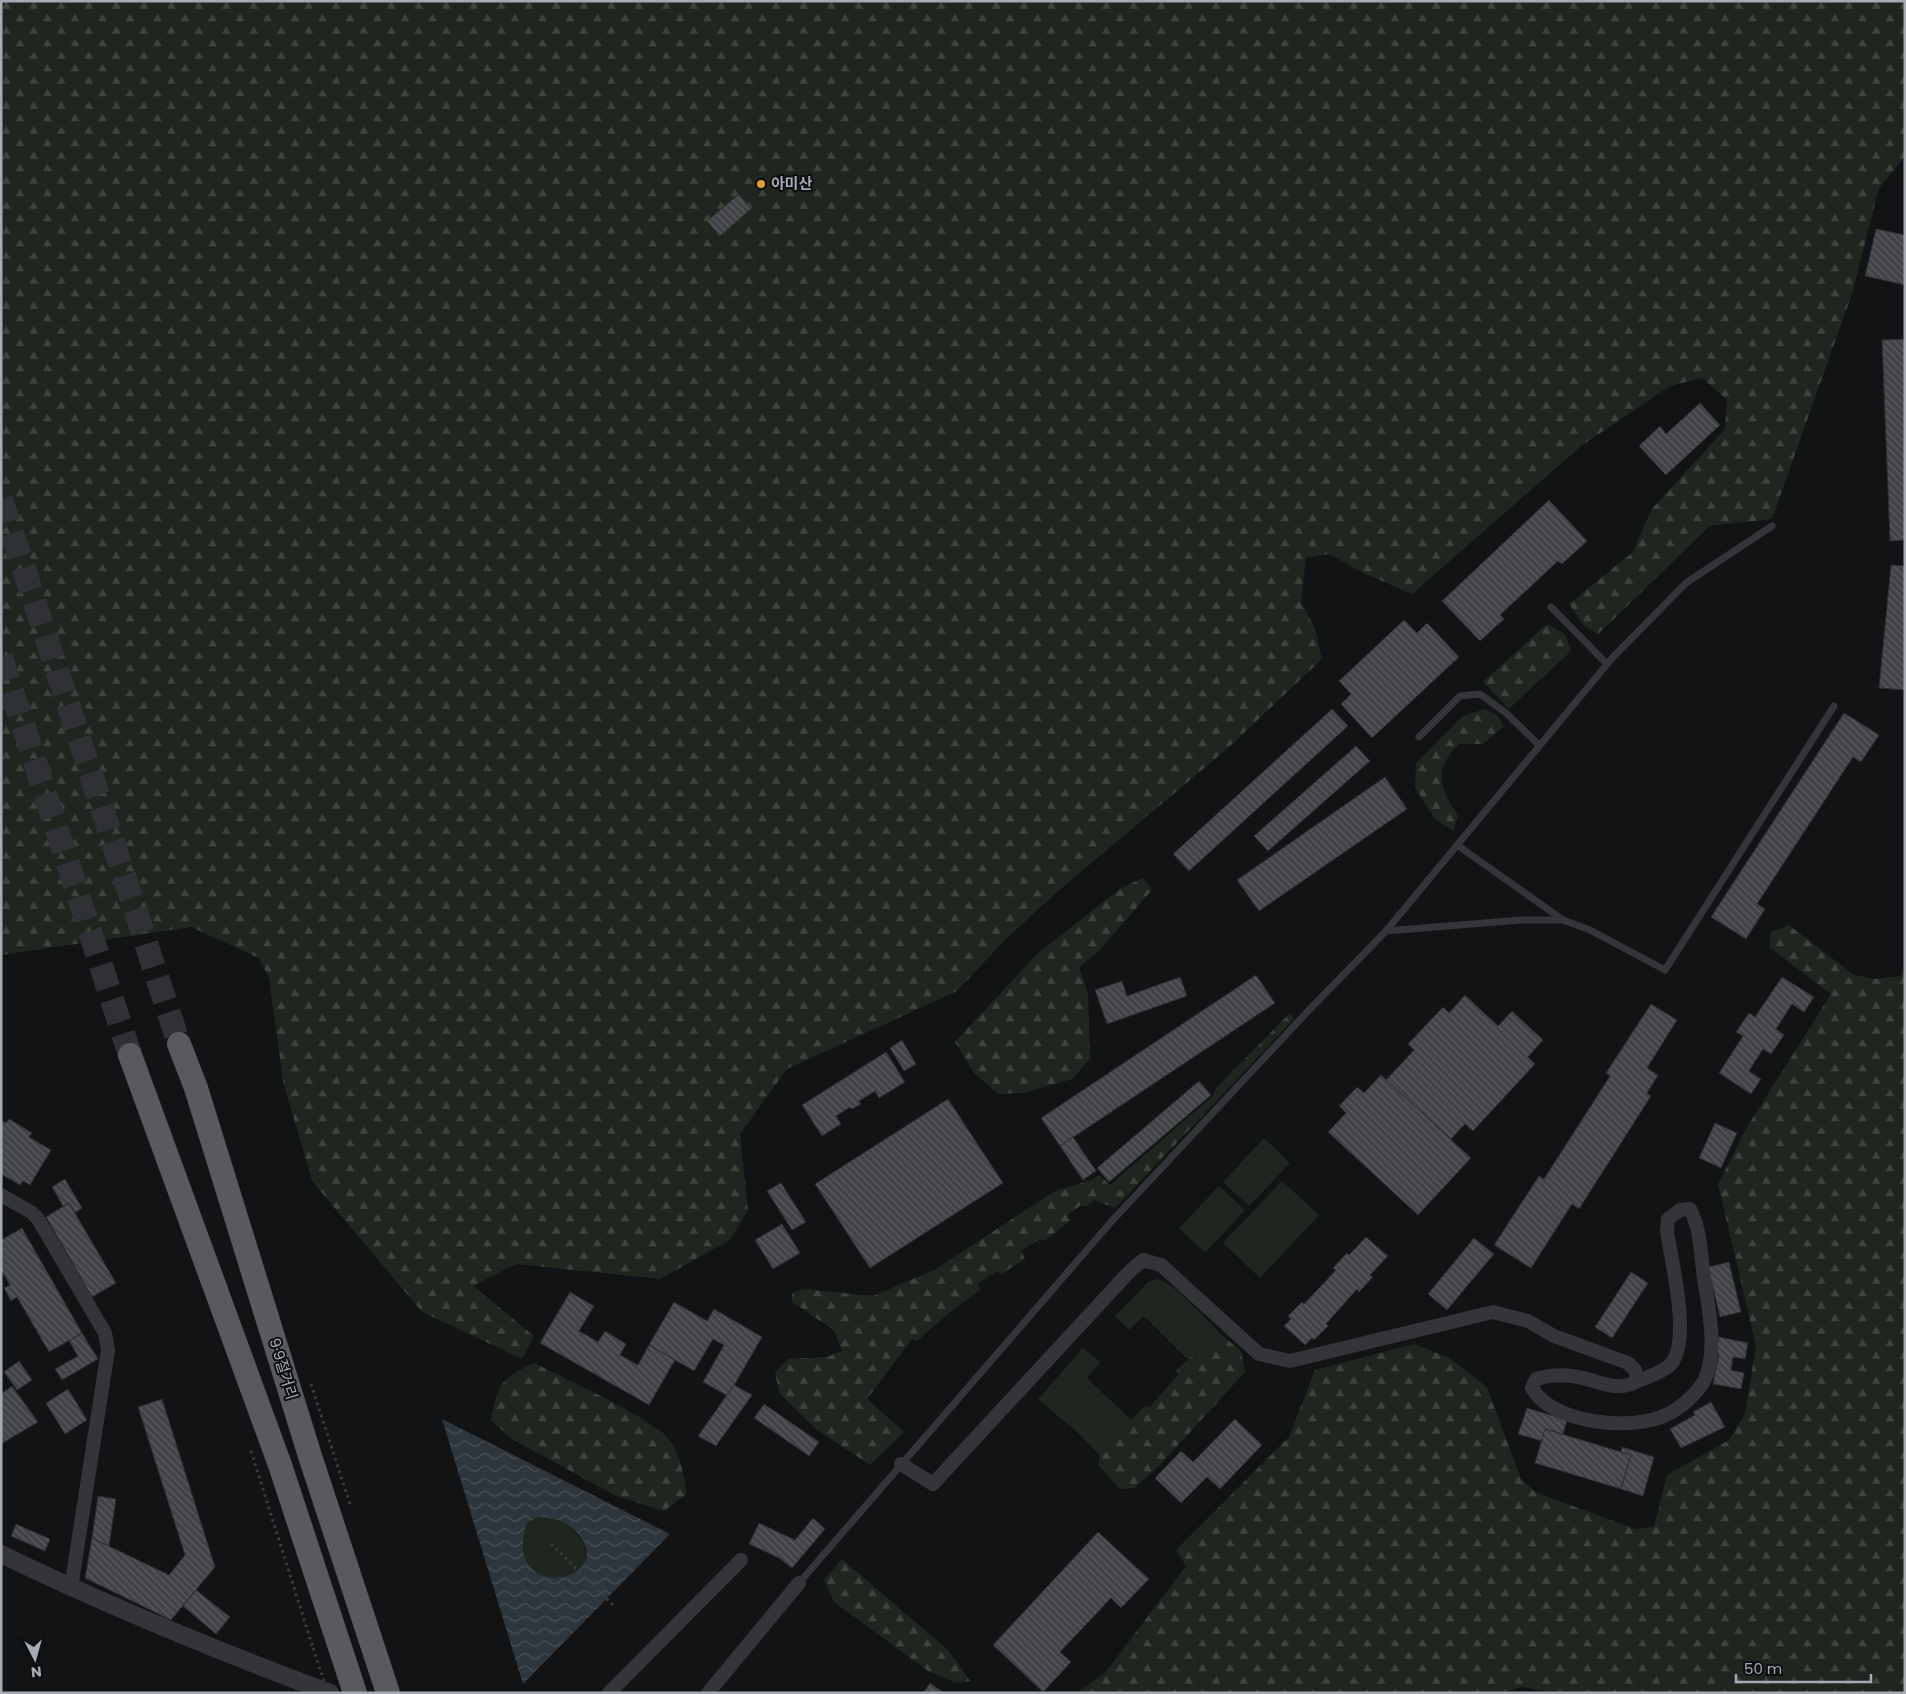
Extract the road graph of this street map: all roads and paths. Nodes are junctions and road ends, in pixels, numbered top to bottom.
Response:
1 (1772, 526) dead end
2 (1551, 607) dead end
3 (1607, 664) junction
4 (1834, 706) dead end
5 (1419, 737) dead end
6 (1540, 745) junction
7 (1457, 844) junction
8 (1563, 920) junction
9 (1386, 931) junction
10 (179, 1044) tunnel mouth
11 (130, 1055) tunnel mouth
12 (1, 1195) edge
13 (1638, 1381) junction
14 (901, 1464) junction
15 (552, 1544) dead end
16 (1, 1554) edge
17 (741, 1560) dead end
18 (799, 1583) joint
19 (71, 1588) junction
20 (616, 1608) dead end
21 (313, 1648) dead end
22 (329, 1693) edge
23 (355, 1693) edge
24 (388, 1693) edge
25 (609, 1693) edge
26 (708, 1693) edge

1 - 3 lane
2 - 3 lane
3 - 6 lane
4 - 8 lane
5 - 6 lane
6 - 7 lane
7 - 8 lane
7 - 9 lane
8 - 9 lane
9 - 14 lane
10 - 24 highway, 9·9절거리
11 - 23 highway
12 - 19 street
13 - 13 street
13 - 14 street
14 - 18 lane
15 - 20 path
16 - 19 street
17 - 25 street
18 - 26 street
19 - 22 street
21 - 22 path, bridge

